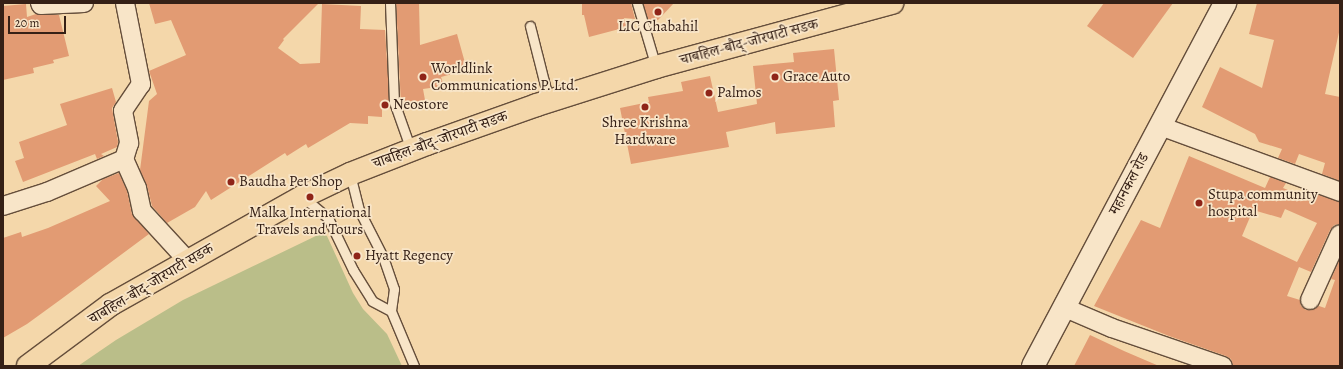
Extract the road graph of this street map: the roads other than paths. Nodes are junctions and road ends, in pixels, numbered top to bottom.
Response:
1 (40, 3) edge
2 (84, 3) edge
3 (125, 3) edge
4 (390, 3) edge
5 (637, 3) edge
6 (892, 3) edge
7 (1225, 3) edge
8 (530, 26) dead end
9 (656, 67) junction
10 (549, 101) junction
11 (1160, 126) junction
12 (411, 150) junction
13 (124, 159) junction
14 (350, 174) junction
15 (1340, 192) edge
16 (302, 196) junction
17 (3, 206) edge
18 (1340, 234) edge
19 (187, 260) junction
20 (1310, 300) dead end
21 (1063, 307) junction
22 (392, 311) junction
23 (28, 366) edge
24 (414, 366) edge
25 (1033, 366) edge
26 (1223, 366) edge

1 - 2 street
3 - 13 street
4 - 12 lane
5 - 9 lane
6 - 9 main road, चाबहिल-बौद्-जोरपाटी सडक
7 - 11 main road, महानकल रोड
8 - 10 lane
9 - 10 main road, चाबहिल-बौद्-जोरपाटी सडक
10 - 12 main road, चाबहिल-बौद्-जोरपाटी सडक
11 - 15 street
11 - 21 main road, महानकल रोड
12 - 14 main road, चाबहिल-बौद्-जोरपाटी सडक
13 - 17 street
13 - 19 street
14 - 16 main road, चाबहिल-बौद्-जोरपाटी सडक
14 - 22 lane
16 - 19 main road, चाबहिल-बौद्-जोरपाटी सडक
16 - 22 lane
18 - 20 street
19 - 23 main road, चाबहिल-बौद्-जोरपाटी सडक
21 - 25 main road, महानकल रोड
21 - 26 street
22 - 24 lane

